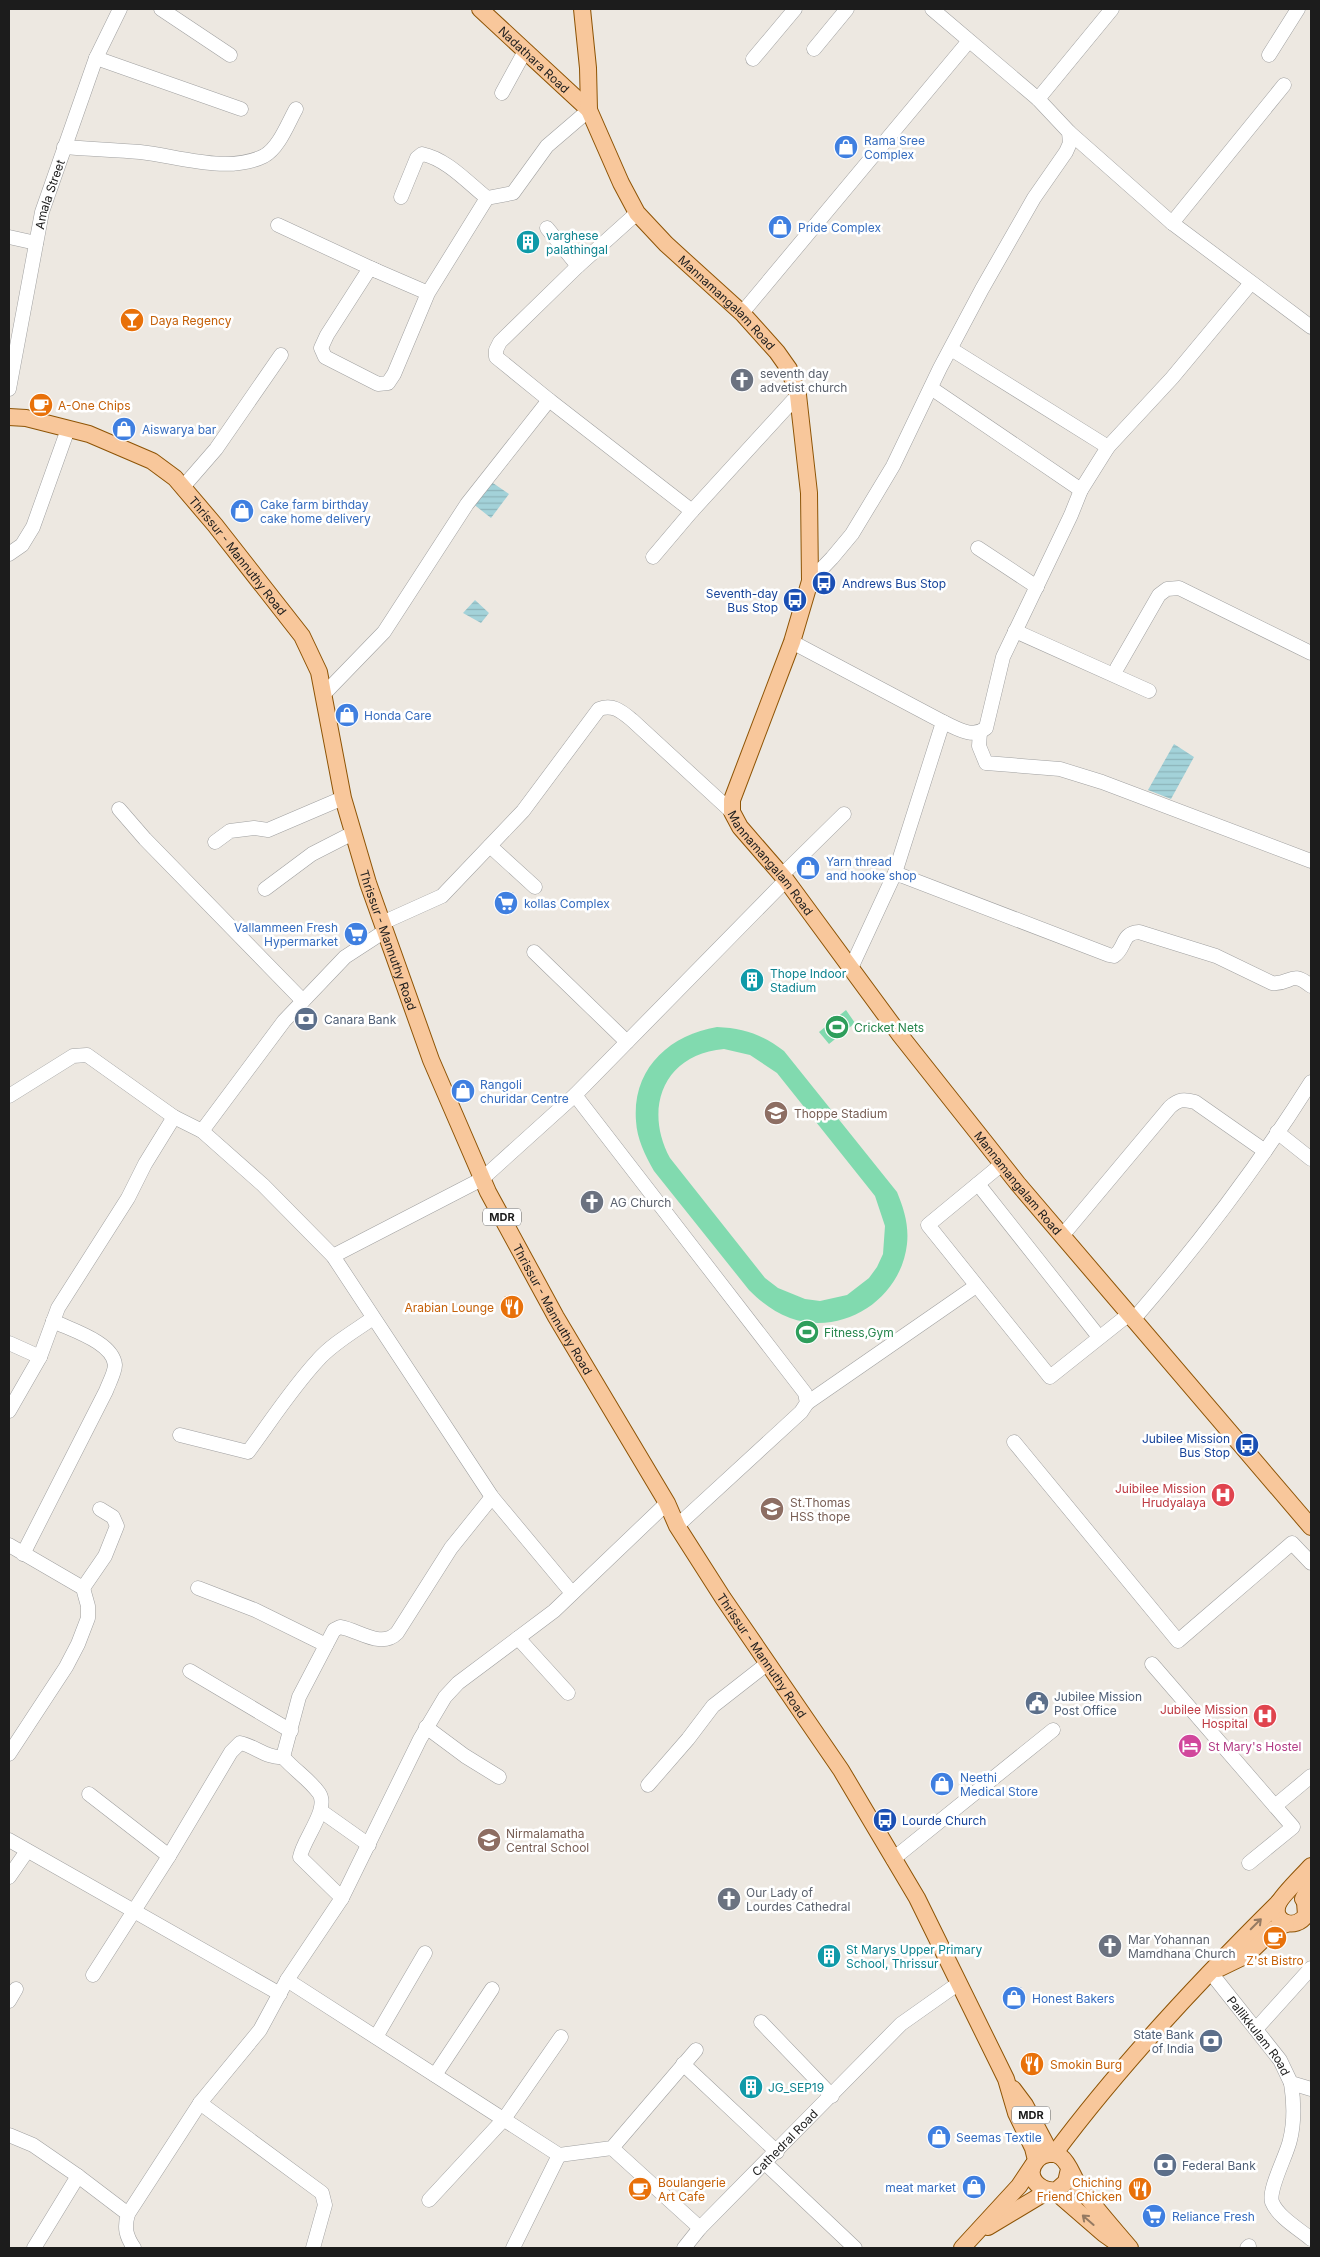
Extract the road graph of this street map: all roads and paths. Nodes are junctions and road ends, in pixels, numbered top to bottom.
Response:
1 (120, 9) edge
2 (161, 9) edge
3 (480, 9) edge
4 (582, 9) edge
5 (795, 9) edge
6 (847, 9) edge
7 (932, 9) edge
8 (1112, 9) edge
9 (1298, 9) edge
10 (968, 42) junction
11 (814, 49) dead end
12 (525, 51) junction
13 (230, 55) dead end
14 (1269, 55) dead end
15 (96, 58) junction
16 (754, 59) dead end
17 (1284, 84) dead end
18 (502, 93) dead end
19 (1038, 99) junction
20 (241, 109) dead end
21 (296, 109) dead end
22 (589, 110) junction
23 (1069, 132) junction
24 (64, 147) junction
25 (401, 197) dead end
26 (487, 198) junction
27 (637, 213) junction
28 (1172, 222) junction
29 (278, 225) dead end
30 (547, 228) dead end
31 (9, 237) edge
32 (36, 243) junction
33 (578, 266) junction
34 (380, 272) junction
35 (1250, 283) junction
36 (428, 294) junction
37 (742, 313) junction
38 (1311, 327) edge
39 (952, 349) junction
40 (281, 355) dead end
41 (931, 388) junction
42 (9, 389) edge
43 (798, 395) junction
44 (549, 400) junction
45 (9, 417) edge
46 (68, 429) junction
47 (1108, 447) junction
48 (183, 487) junction
49 (1081, 490) junction
50 (692, 511) junction
51 (978, 548) dead end
52 (9, 554) edge
53 (653, 557) dead end
54 (810, 581) junction
55 (1037, 587) junction
56 (1015, 632) junction
57 (792, 642) junction
58 (1311, 653) edge
59 (1117, 668) dead end
60 (1149, 690) dead end
61 (323, 695) junction
62 (943, 722) junction
63 (980, 732) junction
64 (343, 798) junction
65 (119, 810) dead end
66 (732, 812) junction
67 (844, 814) dead end
68 (353, 833) junction
69 (215, 842) dead end
70 (490, 846) junction
71 (1311, 861) edge
72 (895, 873) junction
73 (784, 878) junction
74 (535, 887) dead end
75 (265, 890) dead end
76 (383, 927) junction
77 (534, 952) dead end
78 (851, 968) junction
79 (1311, 986) edge
80 (303, 1001) junction
81 (627, 1042) junction
82 (1311, 1082) edge
83 (575, 1095) junction
84 (9, 1096) edge
85 (174, 1117) junction
86 (202, 1131) junction
87 (1278, 1132) junction
88 (1265, 1151) junction
89 (1311, 1158) edge
90 (1002, 1164) junction
91 (482, 1179) junction
92 (978, 1184) junction
93 (1062, 1236) junction
94 (333, 1256) junction
95 (976, 1286) junction
96 (1130, 1317) junction
97 (373, 1318) junction
98 (53, 1321) junction
99 (1099, 1336) junction
100 (9, 1343) edge
101 (40, 1357) junction
102 (807, 1403) junction
103 (9, 1411) edge
104 (180, 1435) dead end
105 (1014, 1442) dead end
106 (492, 1497) junction
107 (667, 1503) junction
108 (100, 1509) dead end
109 (677, 1526) junction
110 (1311, 1527) edge
111 (9, 1545) edge
112 (23, 1554) junction
113 (1311, 1563) edge
114 (83, 1588) junction
115 (198, 1588) dead end
116 (572, 1594) junction
117 (518, 1638) junction
118 (326, 1645) junction
119 (768, 1663) junction
120 (1152, 1664) dead end
121 (190, 1671) dead end
122 (568, 1693) dead end
123 (426, 1727) junction
124 (1053, 1730) dead end
125 (291, 1731) junction
126 (9, 1754) edge
127 (283, 1757) junction
128 (1311, 1776) edge
129 (498, 1777) dead end
130 (648, 1785) dead end
131 (89, 1794) dead end
132 (1275, 1806) junction
133 (321, 1811) junction
134 (9, 1840) edge
135 (369, 1845) junction
136 (27, 1851) junction
137 (169, 1856) junction
138 (893, 1859) junction
139 (1249, 1864) dead end
140 (1311, 1866) edge
141 (9, 1877) edge
142 (1311, 1883) edge
143 (342, 1898) junction
144 (1282, 1899) junction
145 (1306, 1903) edge
146 (134, 1911) junction
147 (1289, 1924) junction
148 (1311, 1933) edge
149 (426, 1953) dead end
150 (1311, 1968) edge
151 (1211, 1973) junction
152 (93, 1975) dead end
153 (287, 1980) junction
154 (959, 1983) junction
155 (492, 1989) dead end
156 (280, 1994) junction
157 (761, 2022) dead end
158 (1256, 2029) junction
159 (376, 2037) junction
160 (561, 2037) dead end
161 (696, 2050) dead end
162 (683, 2064) junction
163 (435, 2074) junction
164 (1006, 2079) junction
165 (1290, 2082) junction
166 (1311, 2089) edge
167 (832, 2096) junction
168 (200, 2103) junction
169 (504, 2119) junction
170 (9, 2135) edge
171 (612, 2148) junction
172 (777, 2152) junction
173 (559, 2155) junction
174 (1060, 2160) junction
175 (765, 2162) junction
176 (1034, 2163) junction
177 (78, 2176) junction
178 (1049, 2191) junction
179 (429, 2200) dead end
180 (128, 2214) junction
181 (700, 2228) junction
182 (976, 2234) junction
183 (1311, 2239) edge
184 (34, 2248) edge
185 (134, 2248) edge
186 (313, 2248) edge
187 (513, 2248) edge
188 (684, 2248) edge
189 (855, 2248) edge
190 (962, 2248) edge
191 (1125, 2248) edge
192 (1130, 2248) edge

1 - 15 street, Amala Street
2 - 13 street
3 - 12 main road, Nadathara Road
4 - 22 main road
5 - 16 street
6 - 11 street
7 - 10 street
8 - 19 street
9 - 14 street
10 - 19 street
10 - 37 street
12 - 18 street
12 - 22 main road, Nadathara Road
15 - 20 street
15 - 24 street, Amala Street
17 - 28 street
19 - 23 street
21 - 24 street
22 - 26 street
22 - 27 main road, Mannamangalam Road
23 - 28 street
23 - 39 street
24 - 32 street, Amala Street
25 - 26 street
26 - 36 street
27 - 33 street
27 - 37 main road, Mannamangalam Road
28 - 35 street
29 - 34 street
30 - 33 street
31 - 32 street
32 - 42 street, Amala Street
33 - 44 street
34 - 36 street
34 - 36 street
35 - 38 street
35 - 47 street
37 - 43 main road, Mannamangalam Road
39 - 41 street
39 - 47 street
40 - 48 street
41 - 49 street
41 - 54 street
43 - 50 street
43 - 54 main road, Mannamangalam Road
44 - 50 street
44 - 61 street
45 - 46 main road, Thrissur - Mannuthy Road / MDR
46 - 48 main road, Thrissur - Mannuthy Road / MDR
46 - 52 street
47 - 49 street
48 - 61 main road, Thrissur - Mannuthy Road / MDR
49 - 55 street
50 - 53 street
51 - 55 street
54 - 57 main road, Mannamangalam Road
55 - 56 street
56 - 60 street
56 - 63 street
57 - 62 street
57 - 66 main road, Mannamangalam Road
58 - 59 street
61 - 64 main road, Thrissur - Mannuthy Road / MDR
62 - 63 street
62 - 72 street
63 - 71 street
64 - 68 main road, Thrissur - Mannuthy Road / MDR
64 - 69 street
65 - 80 street
66 - 70 street
66 - 73 main road, Mannamangalam Road
67 - 73 street
68 - 75 street
68 - 76 main road, Thrissur - Mannuthy Road / MDR
70 - 74 street
70 - 76 street
72 - 78 street
72 - 79 street
73 - 78 main road, Mannamangalam Road
73 - 81 street
76 - 80 street
76 - 91 main road, Thrissur - Mannuthy Road / MDR
77 - 81 street
78 - 90 main road, Mannamangalam Road
80 - 86 street
81 - 83 street
82 - 87 street
83 - 91 street
83 - 102 street
84 - 85 street
85 - 86 street
85 - 98 street
86 - 94 street
87 - 88 street
87 - 89 street
88 - 93 street
88 - 96 street
90 - 92 street
90 - 93 main road, Mannamangalam Road
91 - 94 street
91 - 107 main road, Thrissur - Mannuthy Road / MDR
92 - 95 street
92 - 99 street
93 - 96 main road, Mannamangalam Road
94 - 97 street
95 - 99 street
95 - 102 street
96 - 99 street
96 - 110 main road, Mannamangalam Road
97 - 104 street
97 - 106 street
98 - 101 street
98 - 112 street
100 - 101 street
101 - 103 street
102 - 109 street
105 - 113 street
106 - 116 street
106 - 118 street
107 - 109 main road, Thrissur - Mannuthy Road / MDR
107 - 116 street
108 - 114 street
109 - 119 main road, Thrissur - Mannuthy Road / MDR
111 - 112 street
112 - 114 street
114 - 126 street
115 - 118 street
116 - 117 street
117 - 122 street
117 - 123 street
118 - 125 street
119 - 130 street
119 - 138 main road, Thrissur - Mannuthy Road / MDR
120 - 132 street
121 - 125 street
123 - 129 street
123 - 135 street
124 - 138 street
125 - 127 street
127 - 133 street
127 - 137 street
128 - 132 street
131 - 137 street
132 - 139 street
133 - 135 street
133 - 143 street
134 - 136 street
135 - 143 street
136 - 141 street
136 - 146 street
137 - 146 street
138 - 154 main road, Thrissur - Mannuthy Road / MDR
140 - 144 main road
142 - 145 main road
143 - 153 street
144 - 145 main road
144 - 147 main road
151 -> 144 main road
145 - 147 main road
146 - 152 street
146 - 156 street
147 - 148 main road
147 - 151 main road
149 - 159 street
150 - 158 street
151 - 158 street, Pallikkulam Road
151 - 174 main road
153 - 156 street
153 - 159 street
154 - 164 main road, Thrissur - Mannuthy Road / MDR
154 - 167 street, Cathedral Road
155 - 163 street
156 - 168 street
157 - 167 street
158 - 165 street, Pallikkulam Road
159 - 163 street
160 - 169 street
161 - 162 street
162 - 171 street
162 - 172 street
163 - 169 street
164 - 174 main road, MDR
164 - 176 main road, MDR
165 - 166 street, Pallikkulam Road
165 - 183 street
167 - 172 street, Cathedral Road
168 - 180 street
168 - 186 street
169 - 173 street
169 - 179 street
170 - 177 street
171 - 173 street
171 - 181 street
172 - 175 street, Cathedral Road
173 - 187 street
174 - 176 main road
174 - 178 main road
174 - 192 main road, MDR
175 - 181 street, Cathedral Road
175 - 189 street
176 - 178 main road
176 - 182 main road
177 - 180 street
177 - 184 street
178 - 182 main road
191 -> 178 main road
180 - 185 street
181 - 188 street, Cathedral Road
182 - 190 main road

